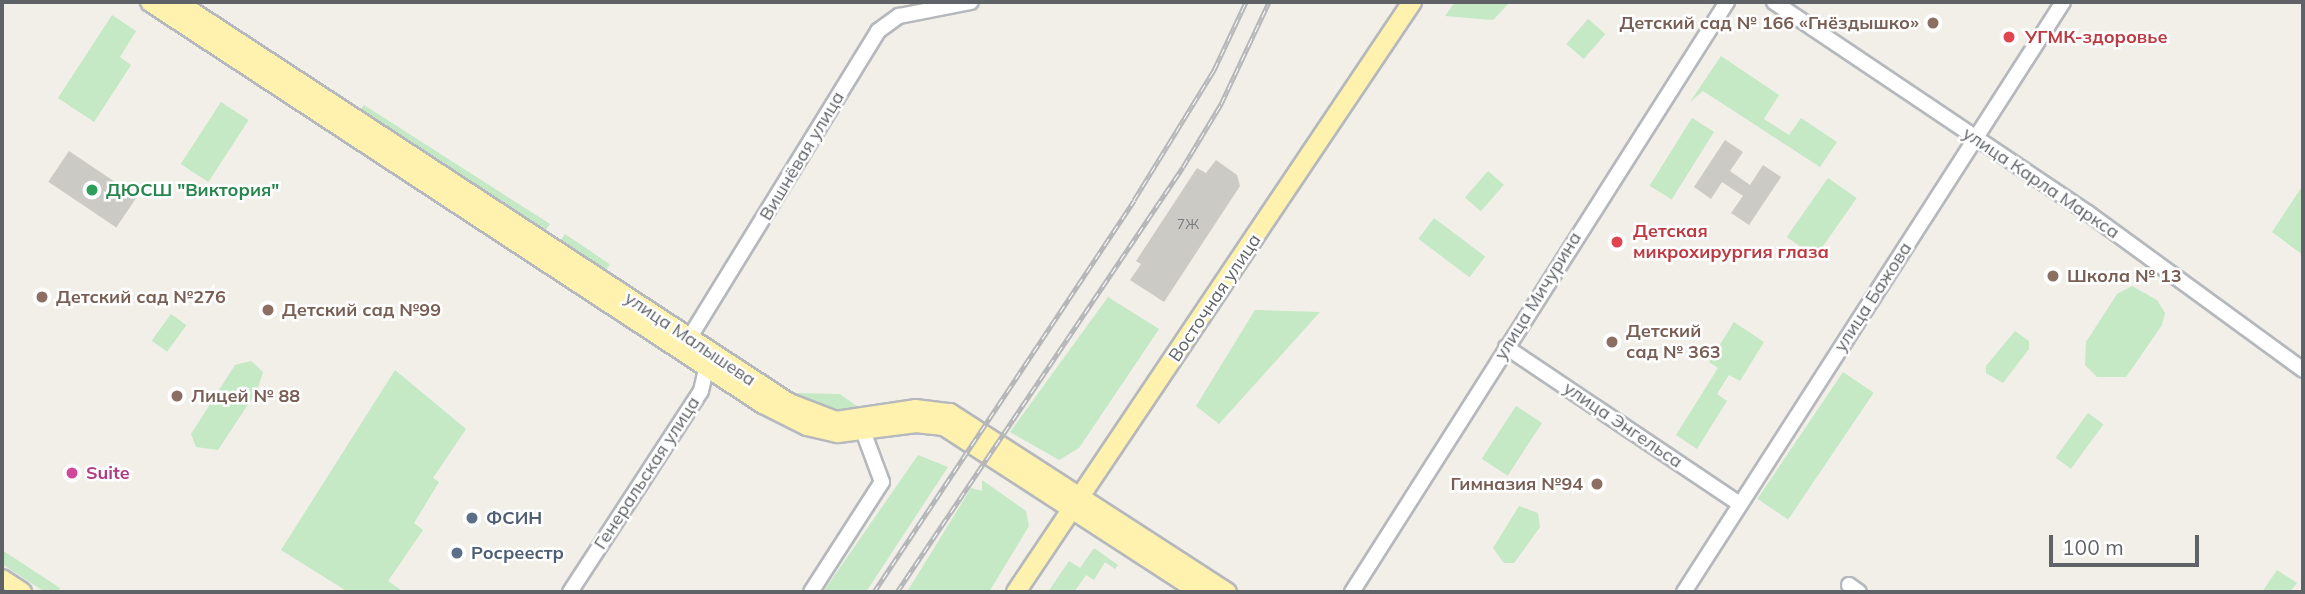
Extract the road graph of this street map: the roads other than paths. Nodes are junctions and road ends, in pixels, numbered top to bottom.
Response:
1 (150, 2) edge
2 (177, 2) edge
3 (971, 2) edge
4 (1412, 2) edge
5 (1727, 2) edge
6 (1774, 2) edge
7 (2063, 2) edge
8 (954, 3) edge
9 (1976, 138) junction
10 (685, 344) junction
11 (1506, 346) junction
12 (705, 349) junction
13 (710, 369) junction
14 (2303, 370) edge
15 (863, 431) junction
16 (1077, 501) junction
17 (1740, 503) junction
18 (2, 579) edge
19 (22, 592) edge
20 (570, 592) edge
21 (811, 592) edge
22 (1016, 592) edge
23 (1200, 592) edge
24 (1227, 592) edge
25 (1352, 592) edge
26 (1684, 592) edge

1 - 10 main road, улица Малышева
2 - 10 main road, улица Малышева
3 - 8 street, Вишнёвая улица
4 - 16 main road, Восточная улица
5 - 11 street, улица Мичурина
6 - 9 street, улица Карла Маркса
7 - 9 street, улица Бажова
8 - 10 street, Вишнёвая улица
9 - 14 street, улица Карла Маркса
9 - 17 street, улица Бажова
10 - 12 main road, улица Малышева
10 - 13 main road, улица Малышева
11 - 17 street, улица Энгельса
11 - 25 street, улица Мичурина
12 - 13 street
12 - 16 main road, улица Малышева
13 - 15 main road, улица Малышева
13 - 20 street, Генеральская улица
15 - 16 main road, улица Малышева
15 - 21 street
16 - 22 main road, Восточная улица
16 - 23 main road, улица Малышева
16 - 24 main road, улица Малышева
17 - 26 street, улица Бажова
18 - 19 main road

